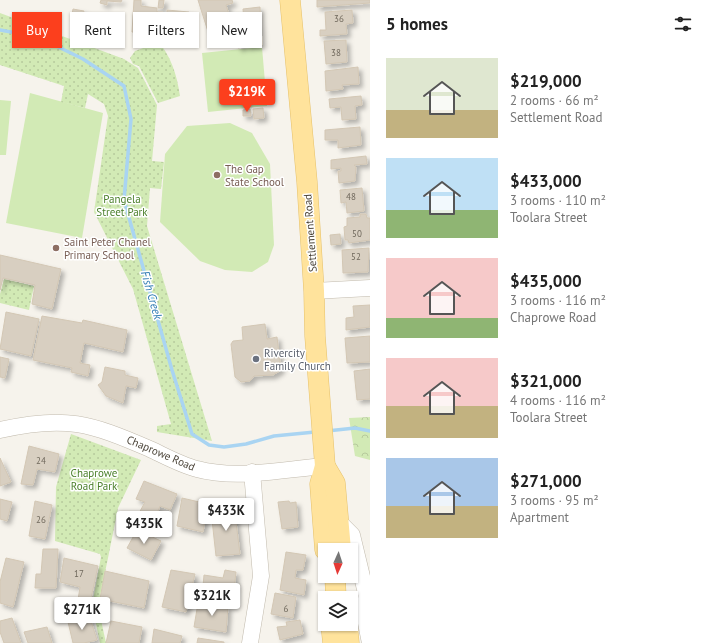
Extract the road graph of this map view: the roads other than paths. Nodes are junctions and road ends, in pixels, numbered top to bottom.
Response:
1 (290, 0) edge
2 (370, 288) edge
3 (314, 292) junction
4 (0, 430) edge
5 (325, 466) junction
6 (252, 472) junction
7 (338, 521) junction
8 (324, 543) edge
9 (332, 543) edge
10 (340, 543) edge
11 (366, 594) junction
12 (370, 610) edge
13 (338, 631) edge
14 (250, 643) edge
15 (349, 643) edge
16 (370, 643) edge

1 - 3 main road, Settlement Road
2 - 3 street
3 - 5 main road, Settlement Road
4 - 6 street, Chaprowe Road
5 - 6 street, Chaprowe Road
5 - 7 main road, Settlement Road
5 - 8 main road, Settlement Road
6 - 14 street
7 - 9 main road
7 - 10 main road, Settlement Road
7 - 11 street
11 - 12 street
11 - 16 street
13 - 15 main road

